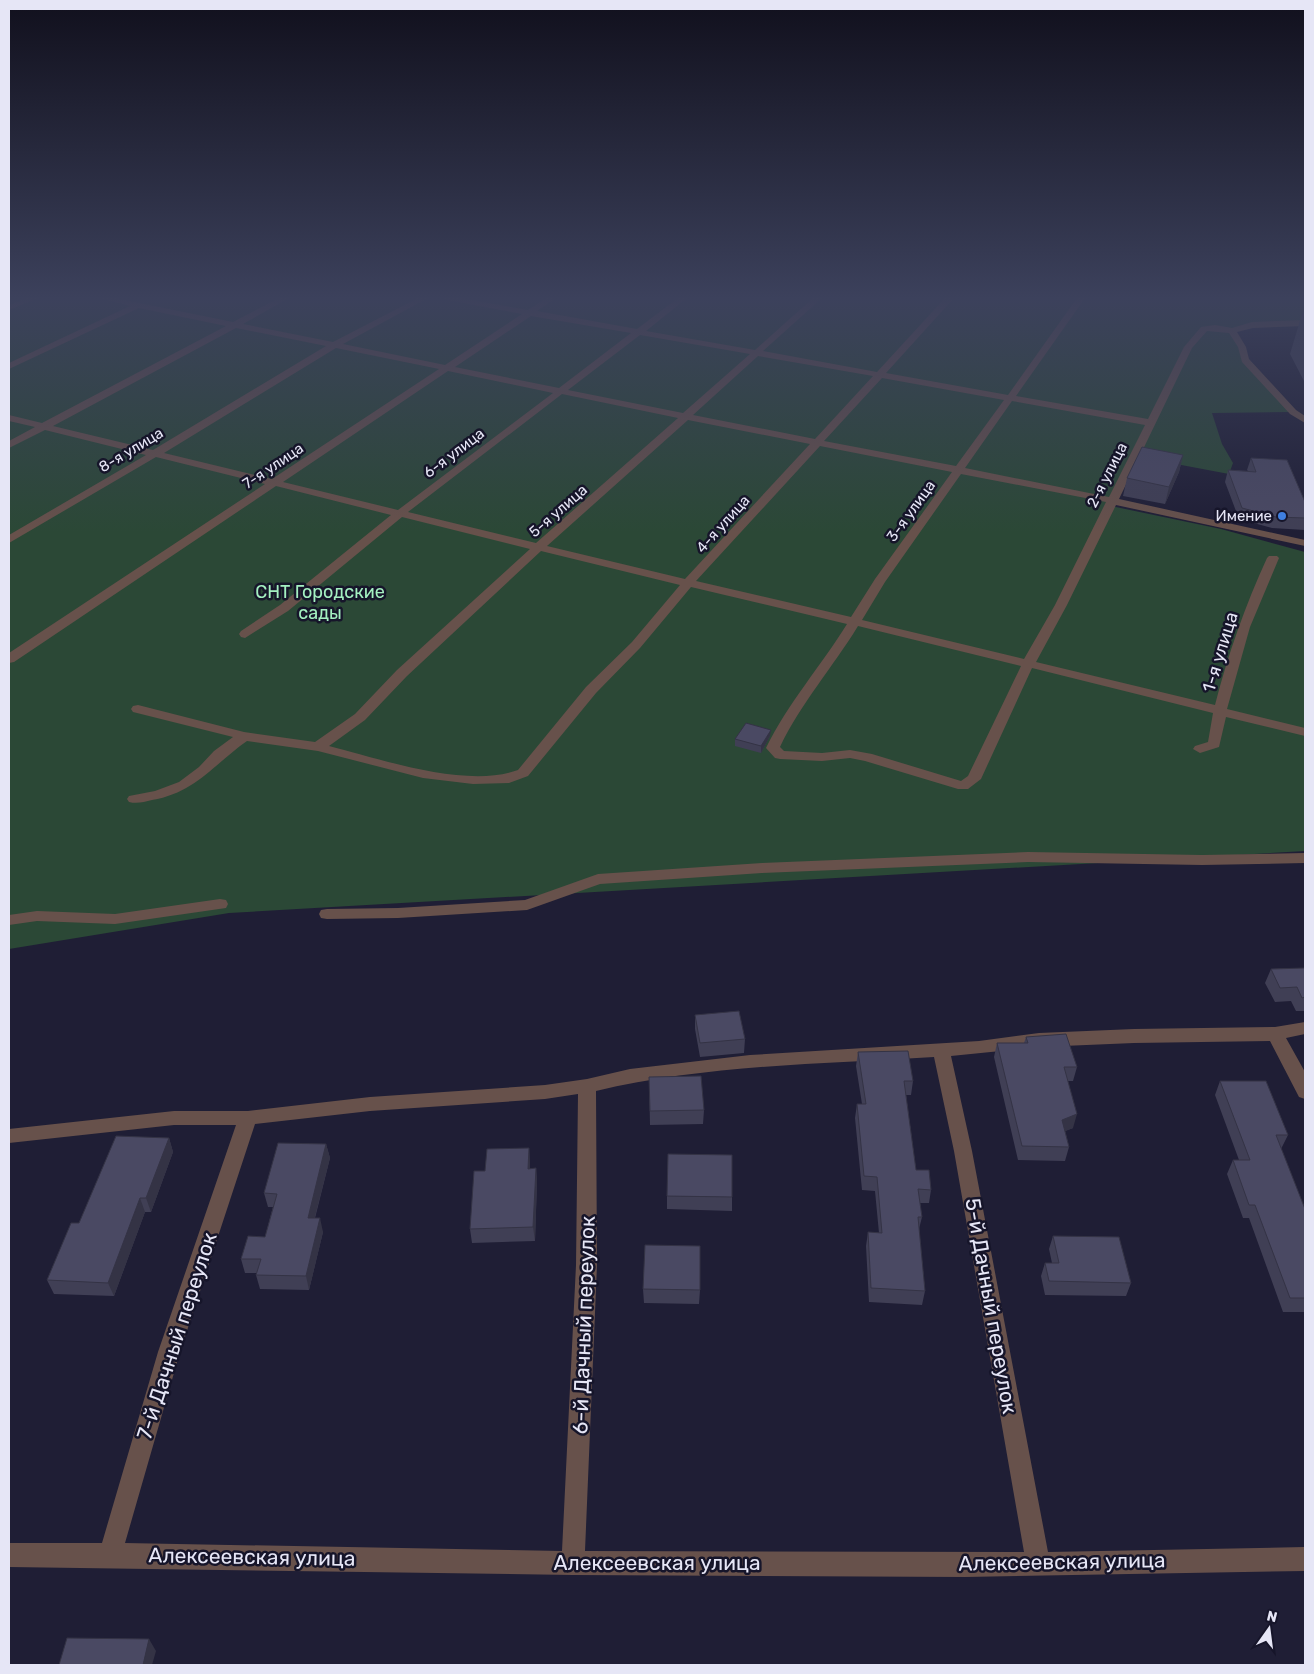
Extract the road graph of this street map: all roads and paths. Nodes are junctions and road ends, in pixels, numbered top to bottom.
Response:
1 (137, 376) edge
2 (285, 376) edge
3 (435, 376) edge
4 (482, 376) edge
5 (582, 376) edge
6 (731, 376) edge
7 (878, 376) edge
8 (891, 376) edge
9 (1027, 376) edge
10 (1175, 376) edge
11 (1260, 376) edge
12 (561, 392) junction
13 (1009, 398) junction
14 (686, 417) junction
15 (9, 418) edge
16 (1305, 420) edge
17 (1152, 423) junction
18 (42, 426) junction
19 (817, 443) junction
20 (9, 445) edge
21 (154, 454) junction
22 (960, 471) junction
23 (275, 483) junction
24 (1108, 500) junction
25 (399, 514) junction
26 (9, 540) edge
27 (1305, 542) edge
28 (539, 548) junction
29 (1273, 558) dead end
30 (688, 583) junction
31 (856, 622) junction
32 (245, 634) dead end
33 (9, 659) edge
34 (1029, 664) junction
35 (138, 709) dead end
36 (1221, 711) junction
37 (1305, 732) edge
38 (244, 736) junction
39 (318, 747) junction
40 (773, 748) joint
41 (1200, 749) dead end
42 (134, 799) dead end
43 (1305, 858) edge
44 (220, 904) dead end
45 (327, 914) dead end
46 (9, 920) edge
47 (1305, 1028) edge
48 (1275, 1034) junction
49 (941, 1051) junction
50 (587, 1086) junction
51 (1305, 1092) edge
52 (248, 1118) junction
53 (9, 1136) edge
54 (110, 1555) junction
55 (1305, 1559) edge
56 (10, 1560) edge
57 (573, 1563) junction
58 (1038, 1563) junction

1 - 18 street
2 - 21 street, 8-я улица
3 - 23 street, 7-я улица
4 - 12 street
5 - 12 street, 6-я улица
6 - 14 street, 5-я улица
7 - 19 street, 4-я улица
8 - 13 street
9 - 13 street, 3-я улица
10 - 17 street, 2-я улица
11 - 16 street
12 - 14 street
12 - 25 street, 6-я улица
13 - 17 street
13 - 22 street, 3-я улица
14 - 19 street
14 - 28 street, 5-я улица
15 - 18 street
17 - 24 street, 2-я улица
18 - 20 street
18 - 21 street
19 - 22 street
19 - 30 street, 4-я улица
21 - 23 street
21 - 26 street, 8-я улица
22 - 24 street
22 - 31 street, 3-я улица
23 - 25 street
23 - 33 street, 7-я улица
24 - 27 street
24 - 34 street, 2-я улица
25 - 28 street
25 - 32 street, 6-я улица
28 - 30 street
28 - 39 street, 5-я улица
29 - 36 street, 1-я улица
30 - 31 street
30 - 39 street, 4-я улица
31 - 34 street
31 - 40 street, 3-я улица
34 - 36 street
34 - 40 street, 2-я улица
35 - 38 street
36 - 37 street
36 - 41 street, 1-я улица
38 - 39 street
38 - 42 street
43 - 45 street
44 - 46 street
47 - 48 street
48 - 49 street
48 - 51 street
49 - 50 street
49 - 58 street, 5-й Дачный переулок
50 - 52 street
50 - 57 street, 6-й Дачный переулок
52 - 53 street
52 - 54 street, 7-й Дачный переулок
54 - 56 street, Алексеевская улица
54 - 57 street, Алексеевская улица
55 - 58 street, Алексеевская улица
57 - 58 street, Алексеевская улица

